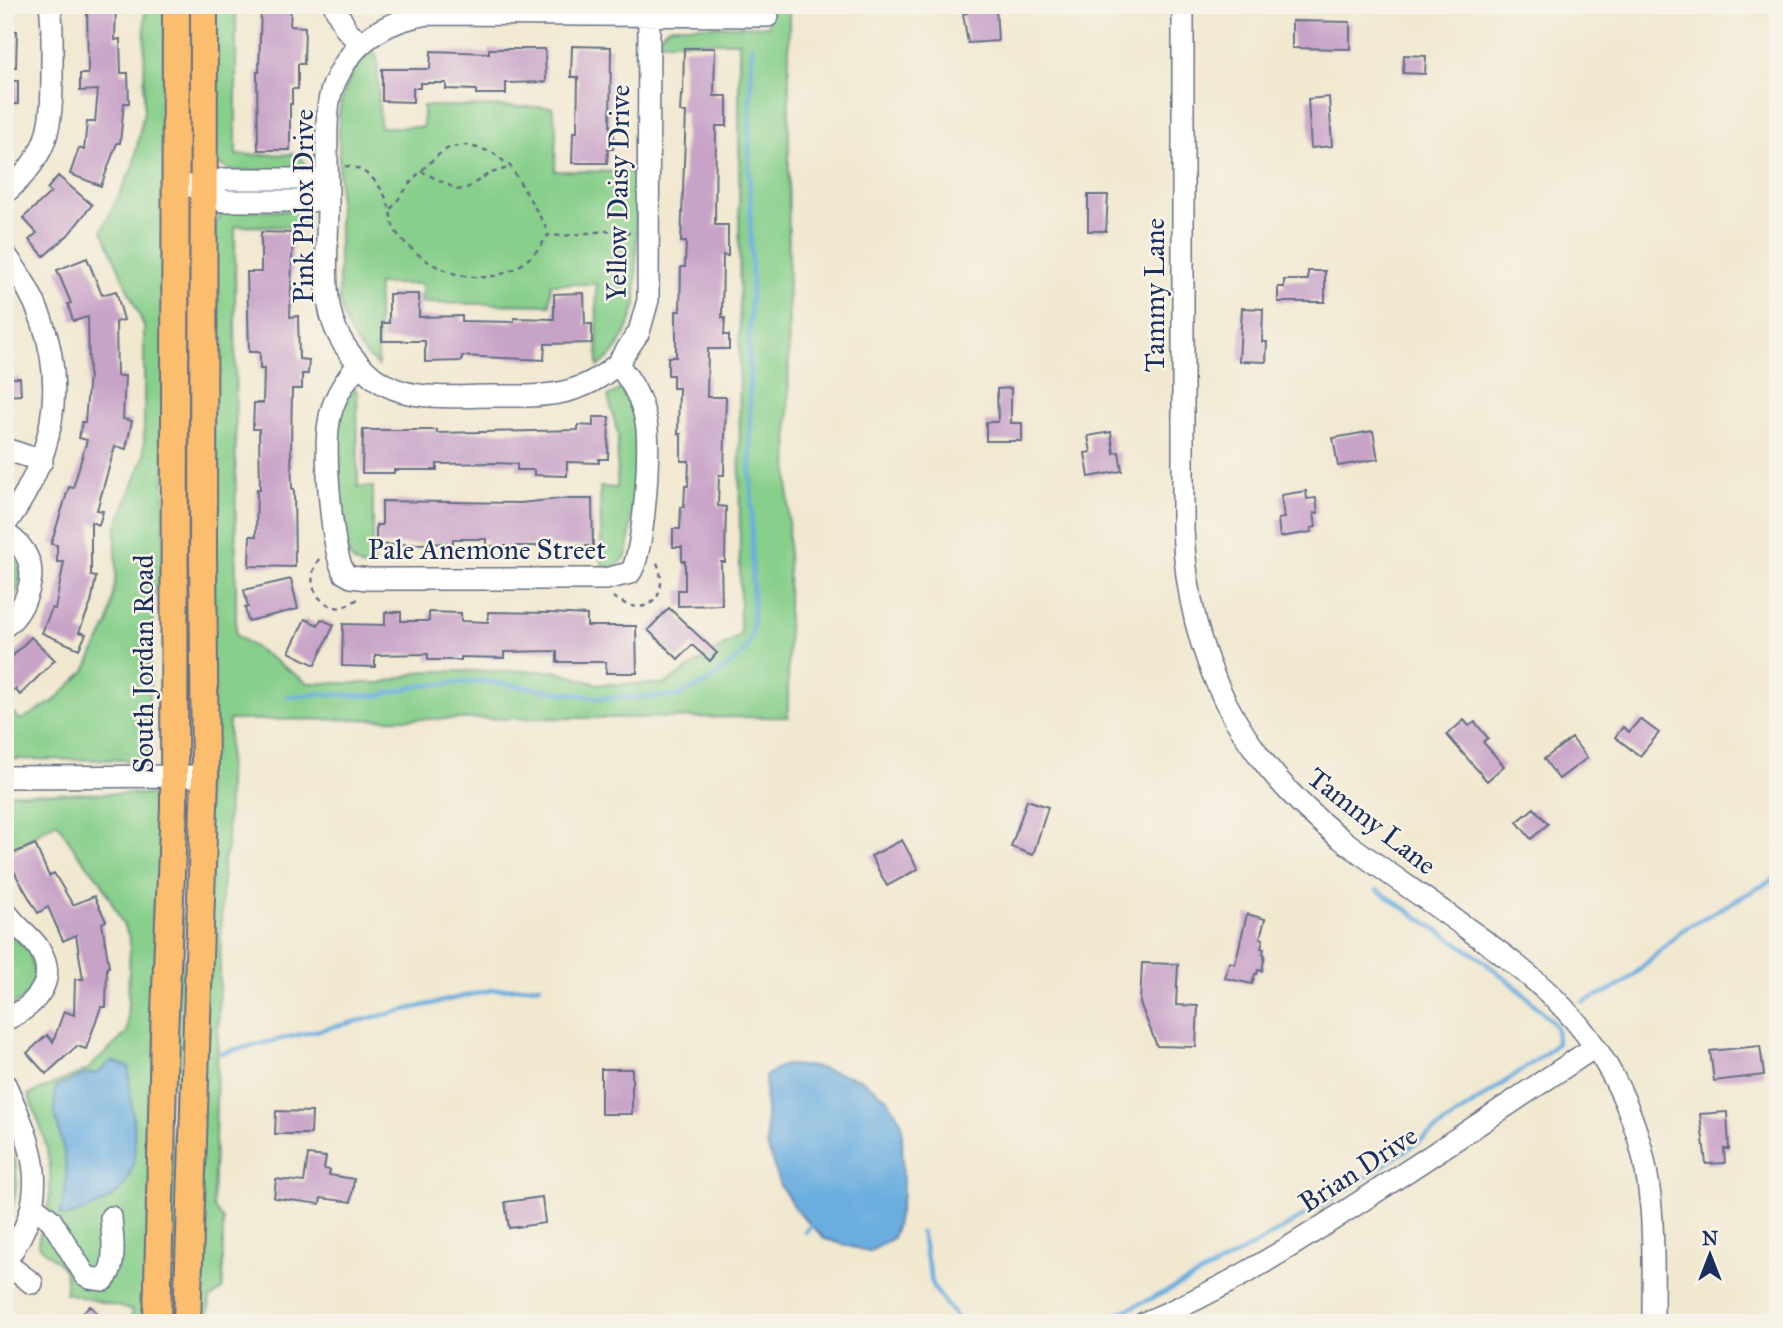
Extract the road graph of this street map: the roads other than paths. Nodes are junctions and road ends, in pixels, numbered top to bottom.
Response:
1 (50, 5) edge
2 (176, 5) edge
3 (204, 5) edge
4 (334, 5) edge
5 (1183, 5) edge
6 (649, 10) edge
7 (768, 16) dead end
8 (360, 44) junction
9 (204, 186) junction
10 (176, 187) junction
11 (328, 191) junction
12 (5, 192) edge
13 (5, 254) edge
14 (359, 364) junction
15 (617, 364) junction
16 (5, 449) edge
17 (42, 461) junction
18 (5, 525) edge
19 (5, 533) edge
20 (5, 626) edge
21 (174, 776) junction
22 (205, 776) junction
23 (5, 777) edge
24 (5, 910) edge
25 (5, 1020) edge
26 (1595, 1046) junction
27 (5, 1084) edge
28 (32, 1205) junction
29 (111, 1217) dead end
30 (5, 1263) edge
31 (32, 1283) dead end
32 (157, 1323) edge
33 (187, 1323) edge
34 (1144, 1323) edge
35 (1653, 1323) edge

1 - 12 street
2 - 10 main road, South Jordan Road
3 - 9 main road
4 - 8 street
5 - 26 street, Tammy Lane
6 - 7 street
6 - 8 street
6 - 15 street, Yellow Daisy Drive
8 - 11 street, Pink Phlox Drive
9 - 10 street
9 - 11 street
9 - 22 main road
10 - 21 main road, South Jordan Road
11 - 14 street, Pink Phlox Drive
13 - 17 street
14 - 15 street, Pink Phlox Drive
14 - 15 street, Pale Anemone Street
16 - 17 street
17 - 18 street
19 - 20 street
21 - 22 street
21 - 23 street
21 - 32 main road, South Jordan Road
22 - 33 main road
24 - 25 street
26 - 34 street, Brian Drive
26 - 35 street, Tammy Lane
27 - 28 street
28 - 29 street
28 - 30 street
30 - 31 street

